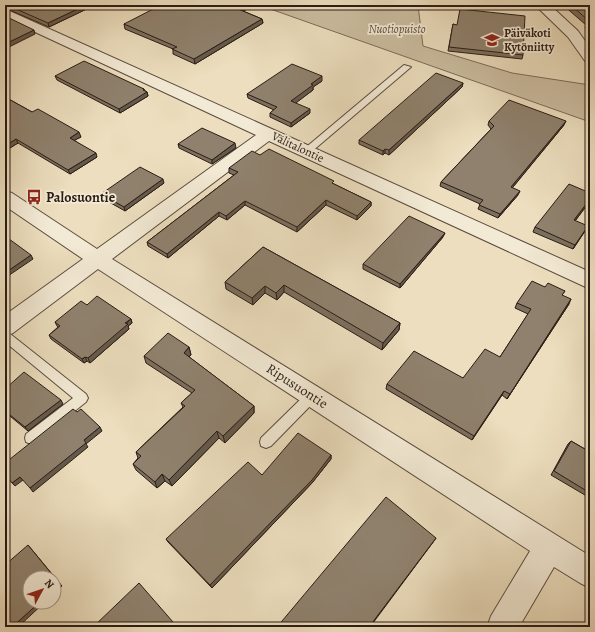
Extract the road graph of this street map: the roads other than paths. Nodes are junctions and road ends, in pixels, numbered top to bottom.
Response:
1 (542, 5) edge
2 (5, 13) edge
3 (590, 58) edge
4 (407, 67) dead end
5 (268, 134) junction
6 (307, 151) junction
7 (5, 197) edge
8 (97, 259) junction
9 (590, 281) edge
10 (5, 327) edge
11 (5, 336) edge
12 (312, 396) junction
13 (31, 438) dead end
14 (266, 442) dead end
15 (549, 546) junction
16 (590, 573) edge
17 (502, 627) edge

1 - 3 street
2 - 5 street, Välitalontie
4 - 6 lane
5 - 6 street, Välitalontie
5 - 8 street
6 - 9 street, Välitalontie
7 - 8 street, Ripusuontie
8 - 10 street
8 - 12 street, Ripusuontie
11 - 13 lane
12 - 14 lane
12 - 15 street, Ripusuontie
15 - 16 street, Ripusuontie
15 - 17 street

